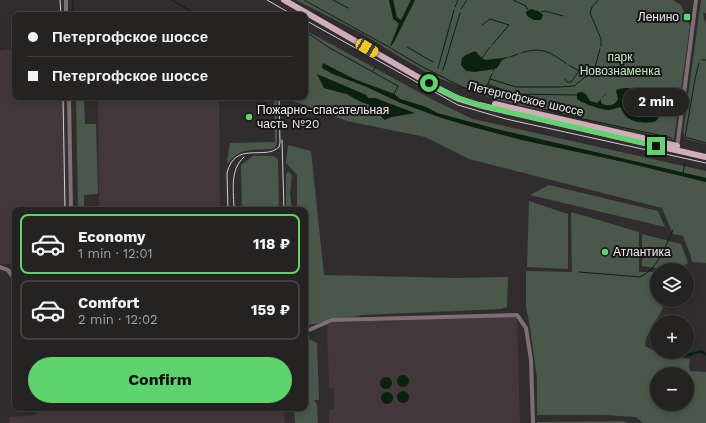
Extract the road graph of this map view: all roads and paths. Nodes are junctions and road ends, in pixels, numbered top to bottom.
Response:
1 (66, 0) edge
2 (284, 0) edge
3 (292, 0) edge
4 (696, 0) edge
5 (66, 12) edge
6 (305, 12) edge
7 (308, 14) edge
8 (69, 100) edge
9 (677, 148) junction
10 (706, 153) edge
11 (706, 157) edge
12 (71, 207) edge
13 (0, 267) edge
14 (12, 276) edge
15 (308, 330) edge
16 (533, 423) edge

1 - 5 street
2 - 6 main road, Петергофское шоссе
3 - 9 main road, Петергофское шоссе
4 - 9 street
7 - 9 main road, Петергофское шоссе
8 - 12 street
9 - 10 main road, Петергофское шоссе
9 - 11 main road, Петергофское шоссе
13 - 14 street
15 - 16 street

